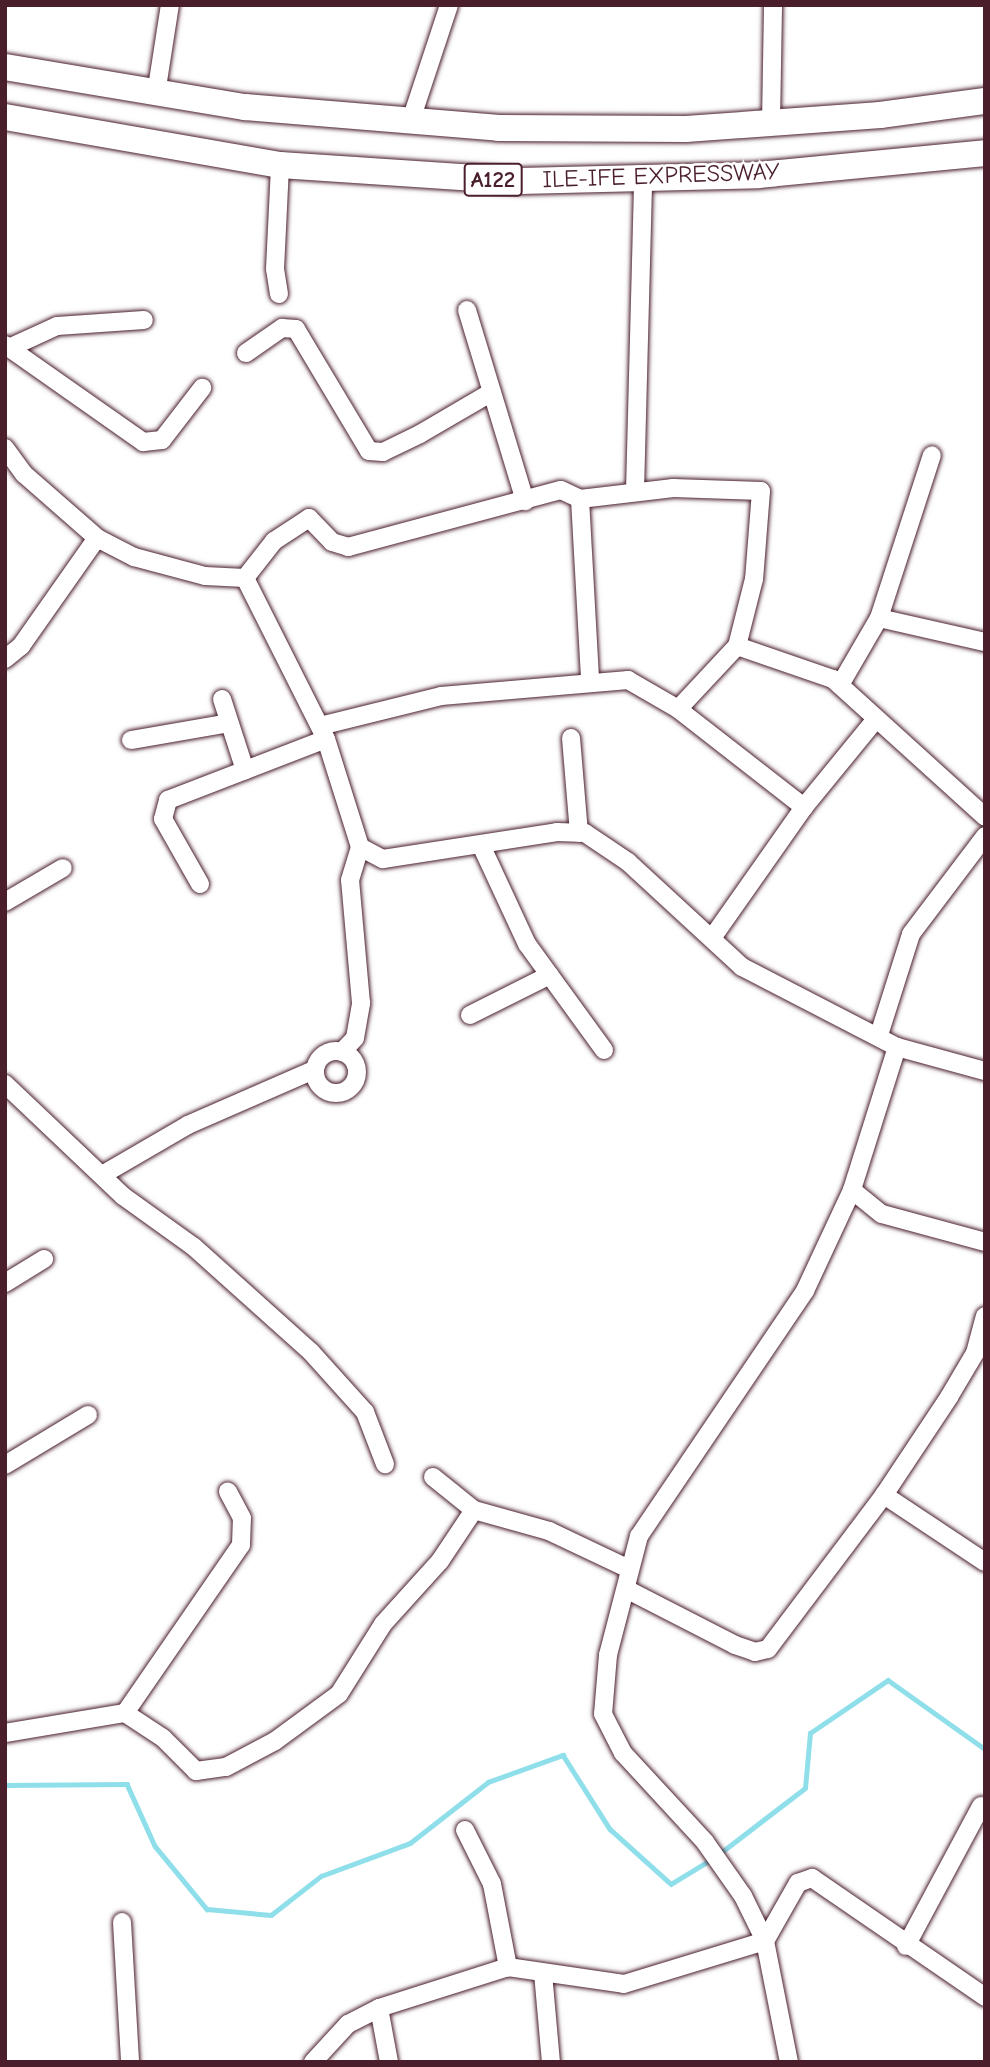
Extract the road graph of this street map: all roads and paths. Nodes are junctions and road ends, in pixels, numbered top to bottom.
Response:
1 (170, 5) edge
2 (449, 5) edge
3 (773, 5) edge
4 (5, 67) edge
5 (156, 94) junction
6 (985, 101) edge
7 (5, 117) edge
8 (771, 122) junction
9 (410, 123) junction
10 (985, 153) edge
11 (280, 165) junction
12 (643, 179) junction
13 (279, 294) dead end
14 (467, 310) dead end
15 (144, 320) dead end
16 (7, 347) edge
17 (246, 353) dead end
18 (202, 388) dead end
19 (492, 392) junction
20 (5, 448) edge
21 (932, 455) dead end
22 (635, 491) junction
23 (580, 499) junction
24 (526, 501) junction
25 (97, 538) junction
26 (244, 578) junction
27 (879, 618) junction
28 (985, 642) edge
29 (737, 646) junction
30 (5, 659) edge
31 (590, 680) junction
32 (840, 685) junction
33 (222, 699) dead end
34 (678, 709) junction
35 (876, 719) junction
36 (229, 723) junction
37 (323, 732) junction
38 (571, 738) dead end
39 (131, 740) dead end
40 (245, 769) junction
41 (804, 807) junction
42 (985, 817) edge
43 (579, 833) junction
44 (985, 836) edge
45 (481, 845) junction
46 (360, 847) junction
47 (63, 868) dead end
48 (201, 884) dead end
49 (5, 902) edge
50 (712, 938) junction
51 (550, 975) junction
52 (470, 1015) dead end
53 (879, 1035) junction
54 (897, 1047) junction
55 (604, 1050) dead end
56 (342, 1052) junction
57 (314, 1070) junction
58 (984, 1070) edge
59 (5, 1084) edge
60 (102, 1175) junction
61 (852, 1190) junction
62 (985, 1242) edge
63 (44, 1259) dead end
64 (5, 1283) edge
65 (985, 1316) edge
66 (88, 1415) dead end
67 (385, 1464) dead end
68 (5, 1465) edge
69 (433, 1477) dead end
70 (228, 1492) dead end
71 (884, 1495) junction
72 (474, 1510) junction
73 (985, 1562) edge
74 (629, 1569) junction
75 (628, 1590) junction
76 (125, 1713) junction
77 (5, 1732) edge
78 (981, 1806) dead end
79 (465, 1830) dead end
80 (122, 1922) dead end
81 (765, 1941) junction
82 (906, 1946) junction
83 (508, 1967) junction
84 (543, 1973) junction
85 (985, 1997) edge
86 (379, 2008) junction
87 (786, 2061) edge
88 (130, 2062) edge
89 (313, 2062) edge
90 (389, 2062) edge
91 (551, 2062) edge

1 - 5 street
2 - 9 street
3 - 8 street
4 - 5 highway, ILE-IFE EXPRESSWAY / A122
5 - 9 highway, ILE-IFE EXPRESSWAY / A122
6 - 8 highway, ILE-IFE EXPRESSWAY / A122
7 - 11 highway, ILE-IFE EXPRESSWAY / A122
8 - 9 highway, ILE-IFE EXPRESSWAY / A122
10 - 12 highway, ILE-IFE EXPRESSWAY / A122
11 - 12 highway, ILE-IFE EXPRESSWAY / A122
11 - 13 street
12 - 22 street
14 - 19 street
15 - 16 street
16 - 18 street
17 - 19 street
19 - 24 street
20 - 25 street
21 - 27 street
22 - 23 street
22 - 29 street
23 - 24 street
23 - 31 street
24 - 26 street
25 - 26 street
25 - 30 street
26 - 37 street
27 - 28 street
27 - 32 street
29 - 32 street
29 - 34 street
31 - 34 street
31 - 37 street
32 - 35 street
33 - 36 street
34 - 41 street
35 - 41 street
35 - 42 street
36 - 39 street
36 - 40 street
37 - 40 street
37 - 46 street
38 - 43 street
40 - 48 street
41 - 50 street
43 - 45 street
43 - 50 street
44 - 53 street
45 - 46 street
45 - 51 street
46 - 56 street
47 - 49 street
50 - 53 street
51 - 52 street
51 - 55 street
53 - 54 street
54 - 58 street
54 - 61 street
56 - 57 street
56 - 57 street
57 - 60 street
59 - 60 street
60 - 67 street
61 - 62 street
61 - 74 street
63 - 64 street
65 - 71 street
66 - 68 street
69 - 72 street
70 - 76 street
71 - 73 street
71 - 75 street
72 - 74 street
72 - 76 street
74 - 75 street
75 - 81 street
76 - 77 street
78 - 82 street
79 - 83 street
80 - 88 street
81 - 82 street
81 - 84 street
81 - 87 street
82 - 85 street
83 - 84 street
83 - 86 street
84 - 91 street
86 - 89 street
86 - 90 street

